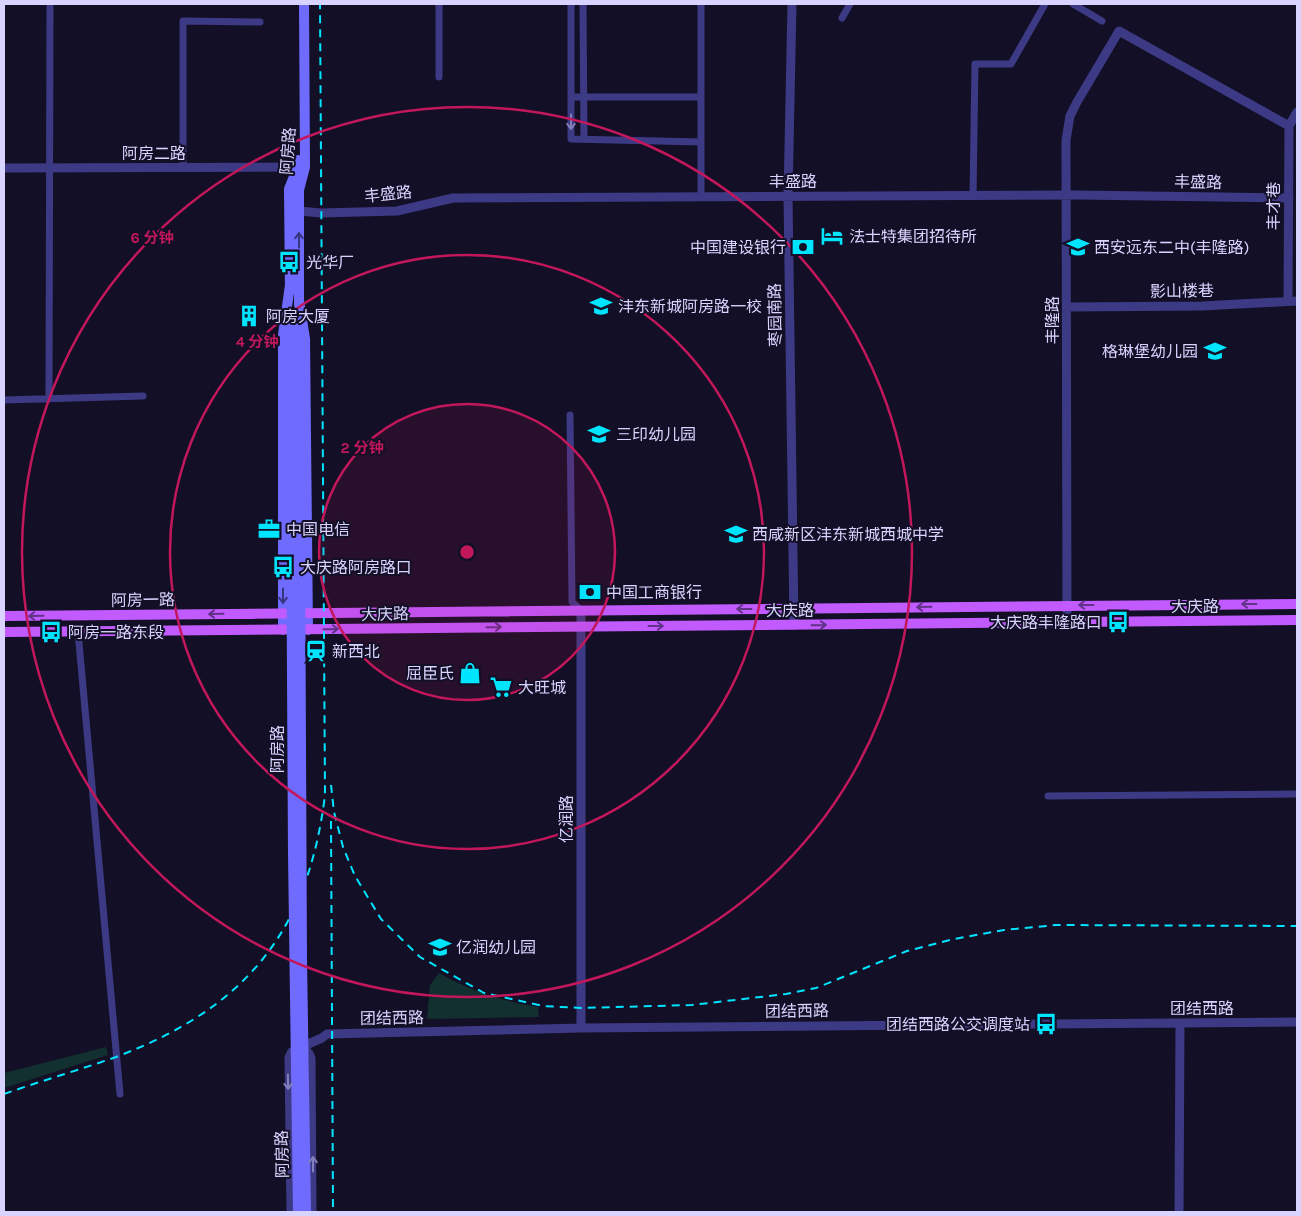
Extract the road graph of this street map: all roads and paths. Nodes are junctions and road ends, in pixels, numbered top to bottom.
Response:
1 (50, 4) edge
2 (297, 4) edge
3 (304, 4) edge
4 (439, 4) edge
5 (571, 4) edge
6 (583, 4) edge
7 (701, 4) edge
8 (792, 4) edge
9 (850, 4) edge
10 (1045, 4) edge
11 (1073, 4) edge
12 (842, 18) dead end
13 (1102, 21) dead end
14 (260, 22) dead end
15 (583, 23) junction
16 (571, 24) junction
17 (571, 62) junction
18 (583, 62) junction
19 (439, 77) dead end
20 (571, 97) junction
21 (584, 97) junction
22 (701, 97) junction
23 (1297, 112) edge
24 (1289, 126) junction
25 (584, 139) junction
26 (701, 142) junction
27 (302, 167) junction
28 (4, 168) edge
29 (50, 168) junction
30 (183, 168) junction
31 (701, 196) junction
32 (788, 196) junction
33 (973, 196) junction
34 (1067, 196) junction
35 (1289, 198) junction
36 (299, 211) junction
37 (290, 285) junction
38 (299, 300) junction
39 (1288, 301) junction
40 (1297, 301) edge
41 (1067, 307) junction
42 (295, 323) junction
43 (143, 396) dead end
44 (49, 399) junction
45 (4, 400) edge
46 (570, 415) dead end
47 (1297, 604) edge
48 (1066, 605) junction
49 (794, 608) junction
50 (581, 610) junction
51 (283, 614) junction
52 (308, 614) junction
53 (9, 616) edge
54 (1297, 620) edge
55 (1067, 622) junction
56 (794, 625) junction
57 (581, 626) junction
58 (282, 630) junction
59 (308, 630) junction
60 (9, 632) edge
61 (78, 632) junction
62 (1297, 794) edge
63 (1048, 796) dead end
64 (1297, 1022) edge
65 (1180, 1023) junction
66 (581, 1028) junction
67 (305, 1051) junction
68 (120, 1094) dead end
69 (290, 1212) edge
70 (298, 1212) edge
71 (306, 1212) edge
72 (313, 1212) edge
73 (1179, 1212) edge

1 - 29 street
2 - 27 main road, 阿房路
3 - 27 main road, 阿房路
4 - 19 street
5 - 16 street
6 - 15 street
7 - 22 street
8 - 32 street, 枣园南路
9 - 12 street
10 - 33 street
11 - 13 street
14 - 30 street
15 - 16 street
15 - 18 street
16 - 17 street
17 - 18 street
17 - 20 street
18 - 21 street
20 - 21 street
20 -> 25 street
21 - 22 street
21 - 25 street
22 - 26 street
23 - 24 street, 丰才巷
24 - 34 street, 丰隆路
24 - 35 street, 丰才巷
25 - 26 street
26 - 31 street
27 - 30 street, 阿房二路
27 - 36 main road, 阿房路
27 - 37 main road, 阿房路
28 - 29 street, 阿房二路
29 - 30 street, 阿房二路
29 - 44 street
31 - 32 street, 丰盛路
31 - 36 street, 丰盛路
32 - 33 street, 丰盛路
32 - 49 street, 枣园南路
33 - 34 street, 丰盛路
34 - 35 street, 丰盛路
34 - 41 street, 丰隆路
35 - 39 street, 丰才巷
38 -> 36 main road, 阿房路
37 - 42 main road, 阿房路
37 -> 51 main road, 阿房路
38 - 42 main road, 阿房路
38 - 52 main road, 阿房路
39 - 40 street, 影山楼巷
39 - 41 street, 影山楼巷
41 - 48 street, 丰隆路
42 - 70 main road, 阿房路, bridge
42 - 71 main road, 阿房路, bridge
43 - 44 street
44 - 45 street
46 - 50 street
47 -> 48 main road, 大庆路
48 -> 49 main road, 大庆路
48 - 55 street, 丰隆路
49 -> 50 main road, 大庆路
49 - 56 street, 枣园南路
50 - 52 main road, 大庆路
50 - 57 street, 亿润路
51 - 52 main road, 大庆路
51 -> 53 main road, 阿房一路
51 - 58 main road, 阿房路
52 - 59 main road, 阿房路
53 - 60 main road
54 - 55 main road, 大庆路
56 -> 55 main road, 大庆路
57 -> 56 main road, 大庆路
59 -> 57 main road, 大庆路
57 - 66 street, 亿润路
58 - 59 main road, 大庆路
58 - 61 main road, 阿房一路
60 - 61 main road, 阿房一路
61 - 68 street
62 - 63 street
64 - 65 street, 团结西路
65 - 66 street, 团结西路
65 - 73 street
66 - 67 street, 团结西路
67 -> 69 street
72 -> 67 street

